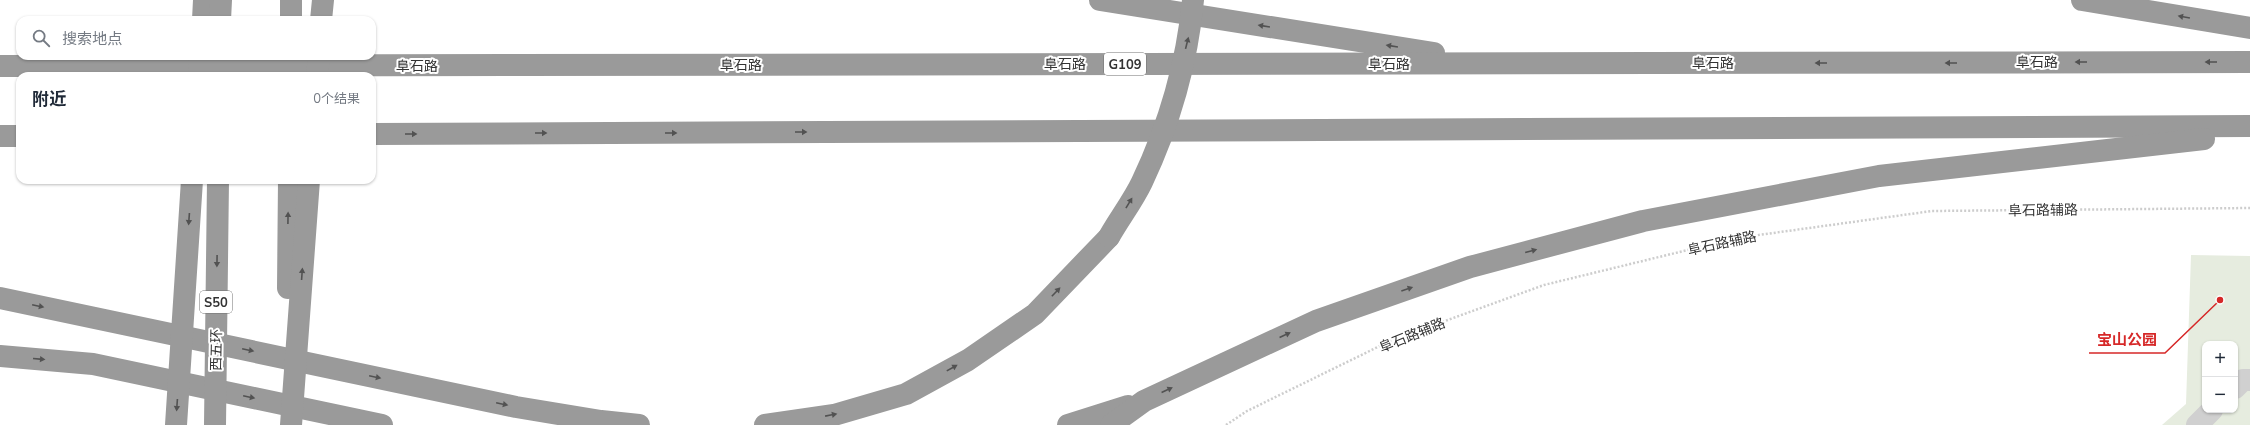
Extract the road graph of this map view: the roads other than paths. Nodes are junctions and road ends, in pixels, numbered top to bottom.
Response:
1 (204, 0) edge
2 (221, 0) edge
3 (291, 0) edge
4 (323, 0) edge
5 (1100, 0) edge
6 (1193, 0) edge
7 (2082, 0) edge
8 (203, 16) edge
9 (220, 16) edge
10 (291, 16) edge
11 (321, 16) edge
12 (2250, 28) edge
13 (200, 60) edge
14 (220, 60) edge
15 (290, 60) edge
16 (318, 60) edge
17 (2250, 62) edge
18 (1500, 63) junction
19 (0, 66) edge
20 (199, 72) edge
21 (220, 72) edge
22 (290, 72) edge
23 (317, 72) edge
24 (2250, 126) edge
25 (2250, 133) edge
26 (376, 134) edge
27 (0, 136) edge
28 (16, 136) edge
29 (192, 184) edge
30 (218, 184) edge
31 (289, 184) edge
32 (309, 184) edge
33 (0, 298) edge
34 (0, 356) edge
35 (2250, 380) edge
36 (2238, 385) edge
37 (1144, 400) junction
38 (2209, 413) edge
39 (176, 425) edge
40 (215, 425) edge
41 (286, 425) edge
42 (291, 425) edge
43 (382, 425) edge
44 (639, 425) edge
45 (765, 425) edge
46 (1068, 425) edge
47 (1111, 425) edge
48 (2197, 425) edge

1 - 8 highway
2 - 9 highway
3 - 10 highway
4 - 11 highway
18 -> 5 highway
45 -> 6 highway, bridge
12 -> 7 highway
13 - 20 highway, bridge
14 - 21 highway, bridge
15 - 22 highway, bridge
16 - 23 highway, bridge
17 -> 18 highway, 阜石路 / G109
18 - 19 highway, 阜石路 / G109
26 -> 24 highway
37 -> 25 highway
27 - 28 highway
29 -> 39 highway, bridge
30 -> 40 highway, 西五环 / S50, bridge
41 -> 31 highway, bridge
42 -> 32 highway, bridge
33 -> 44 highway
34 -> 43 highway
35 - 36 lane
37 - 46 highway
37 - 47 highway
38 - 48 lane

